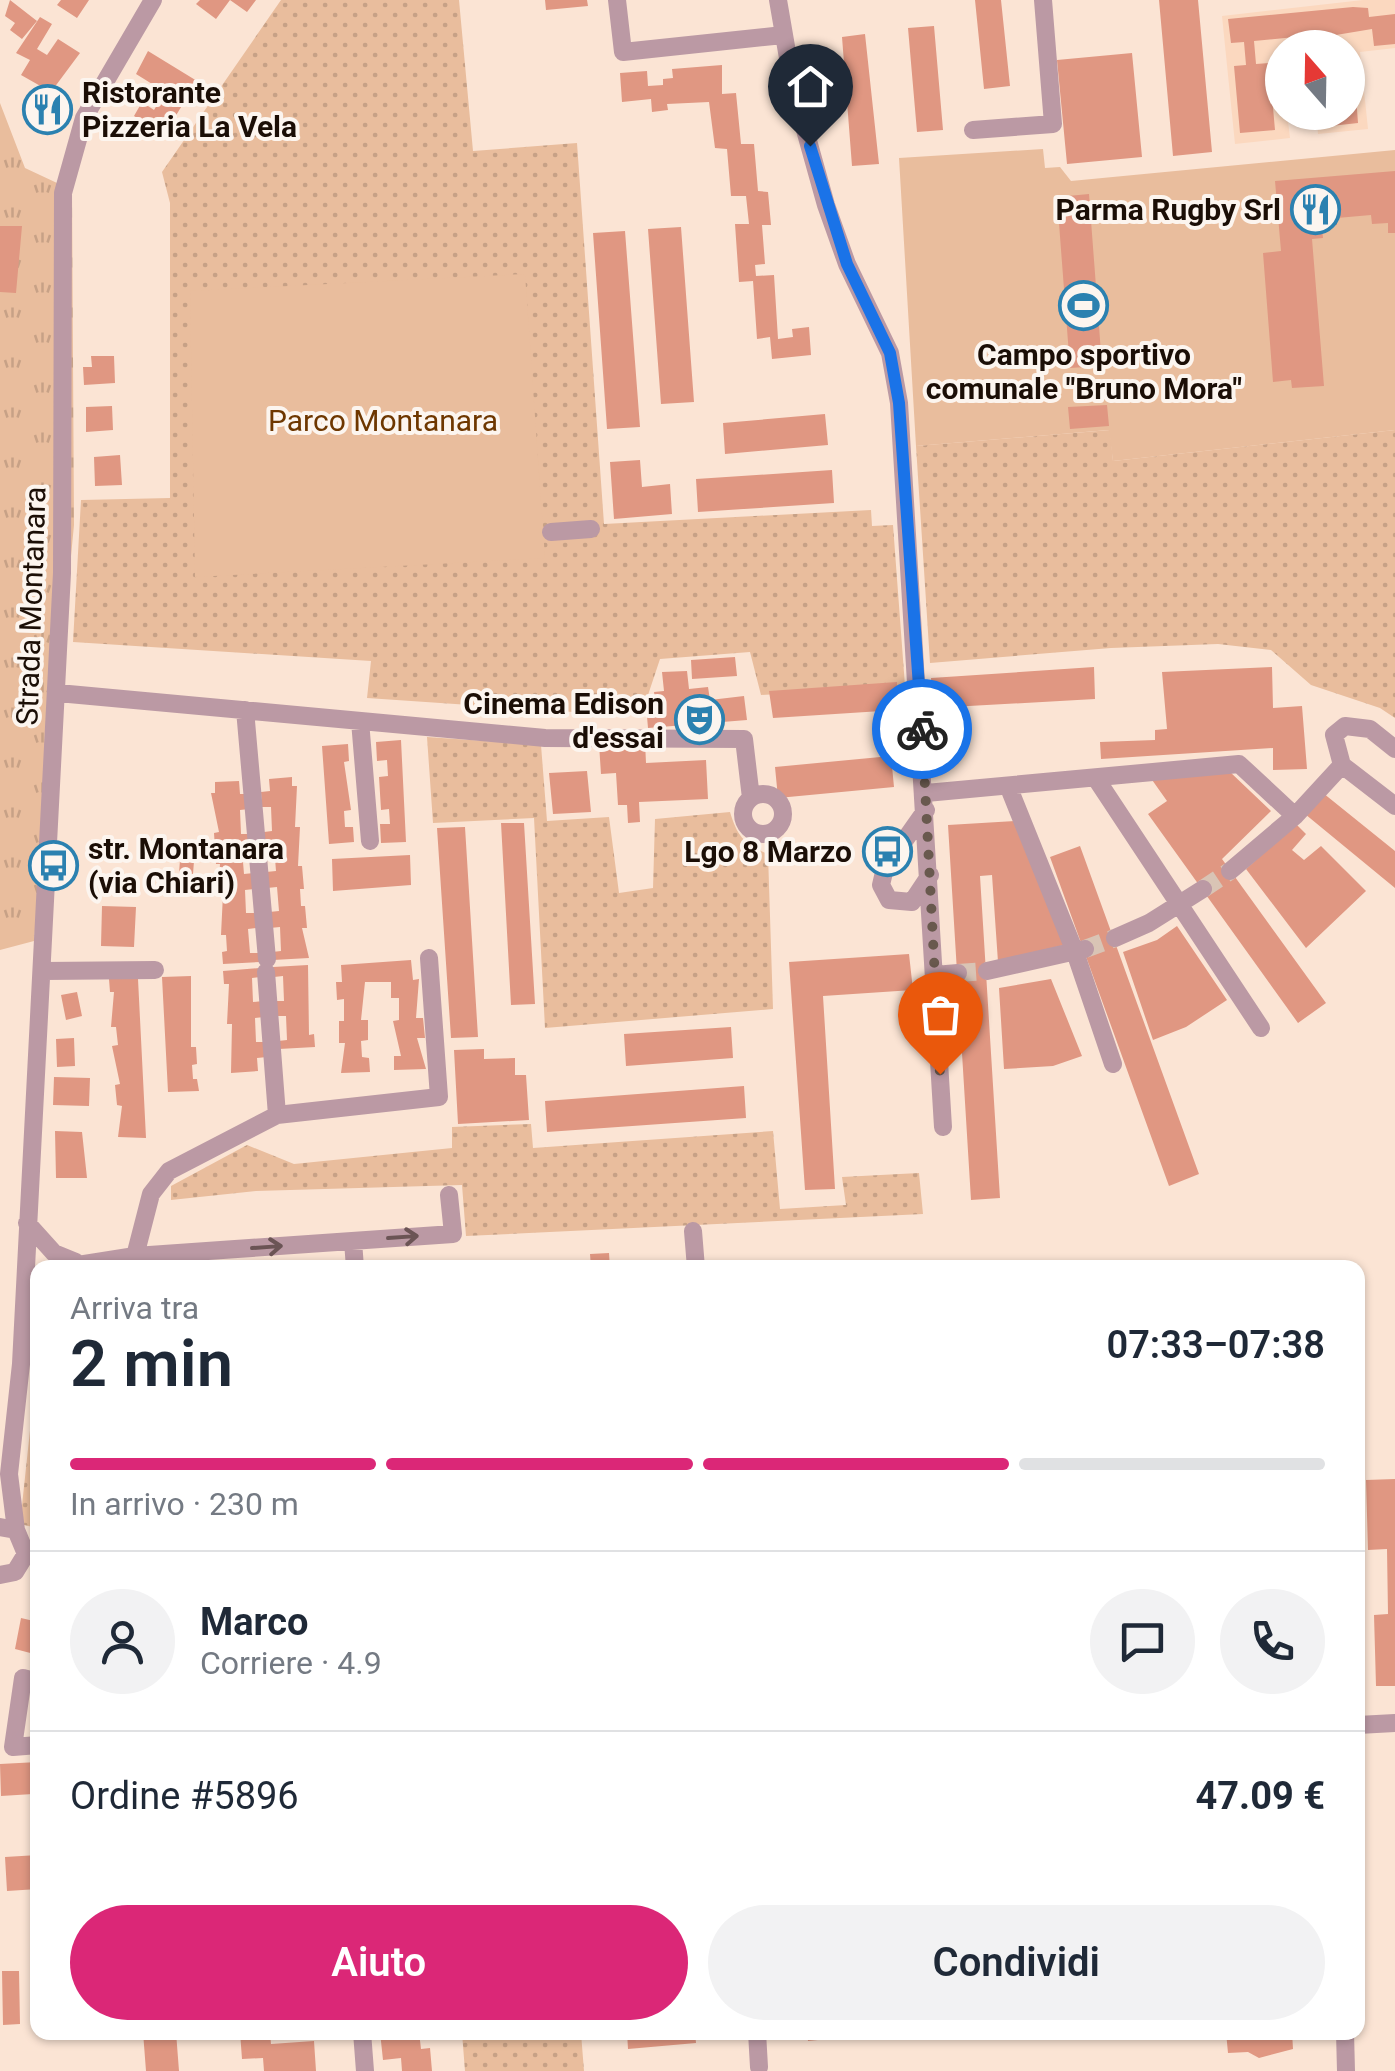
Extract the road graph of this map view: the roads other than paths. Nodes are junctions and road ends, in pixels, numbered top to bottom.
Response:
1 (152, 0) edge
2 (617, 0) edge
3 (778, 0) edge
4 (1043, 0) edge
5 (783, 35) junction
6 (973, 130) dead end
7 (591, 529) dead end
8 (551, 532) dead end
9 (58, 693) junction
10 (245, 710) junction
11 (360, 721) junction
12 (1395, 749) edge
13 (1342, 765) junction
14 (1097, 780) junction
15 (1009, 788) junction
16 (751, 798) dead end
17 (926, 802) junction
18 (1395, 806) edge
19 (1295, 816) junction
20 (370, 841) dead end
21 (1230, 871) tunnel mouth
22 (930, 875) junction
23 (1203, 889) tunnel mouth
24 (1179, 904) junction
25 (1115, 938) tunnel mouth
26 (1080, 951) junction
27 (429, 958) dead end
28 (156, 970) dead end
29 (44, 971) junction
30 (987, 971) tunnel mouth
31 (958, 973) tunnel mouth
32 (934, 975) junction
33 (1261, 1028) dead end
34 (1113, 1064) dead end
35 (276, 1115) junction
36 (943, 1127) dead end
37 (449, 1195) dead end
38 (27, 1223) junction
39 (693, 1230) dead end
40 (353, 1241) junction
41 (135, 1256) junction
42 (62, 1260) edge
43 (77, 1260) edge
44 (354, 1260) edge
45 (695, 1260) edge
46 (30, 1264) edge
47 (30, 1295) edge
48 (23, 1304) junction
49 (9, 1474) junction
50 (0, 1503) edge
51 (19, 1534) edge
52 (19, 1568) edge
53 (0, 1591) edge
54 (30, 1680) edge
55 (1395, 1723) edge
56 (1365, 1725) edge
57 (30, 1746) edge
58 (363, 2040) edge
59 (757, 2040) edge
60 (1345, 2040) edge
61 (759, 2067) dead end
62 (365, 2071) edge
63 (1346, 2071) edge

1 - 9 street, Strada Montanara
2 - 5 street
3 - 5 street
4 - 6 street
5 - 17 street
7 - 8 street
9 - 10 street
9 - 29 street, Strada Montanara
10 - 11 street
10 - 35 street
11 - 16 street
11 - 20 street
12 - 13 street
13 - 18 street
13 - 19 street
14 - 15 street
14 - 19 street
14 - 24 street
15 - 17 street
15 - 26 street
17 - 22 street
17 - 22 street
19 - 21 street
22 - 32 street
23 - 24 street
24 - 25 street
24 - 33 street
26 - 30 street
26 - 34 street
27 - 35 street
28 - 29 street
29 - 38 street, Strada Montanara
31 - 32 street
32 - 36 street
35 - 41 street
40 -> 37 street
38 - 42 street
38 - 46 street, Strada Montanara
39 - 45 street
41 -> 40 street
40 - 44 street
41 - 43 street
46 - 48 street, Strada Montanara
47 - 48 street
48 - 49 street, Strada Montanara
49 - 50 street, Strada Montanara
49 - 51 street, Strada Montanara
51 - 52 street, Strada Montanara
52 - 53 street
54 - 57 street
55 - 56 street
58 - 62 street
59 - 61 street
60 - 63 street

